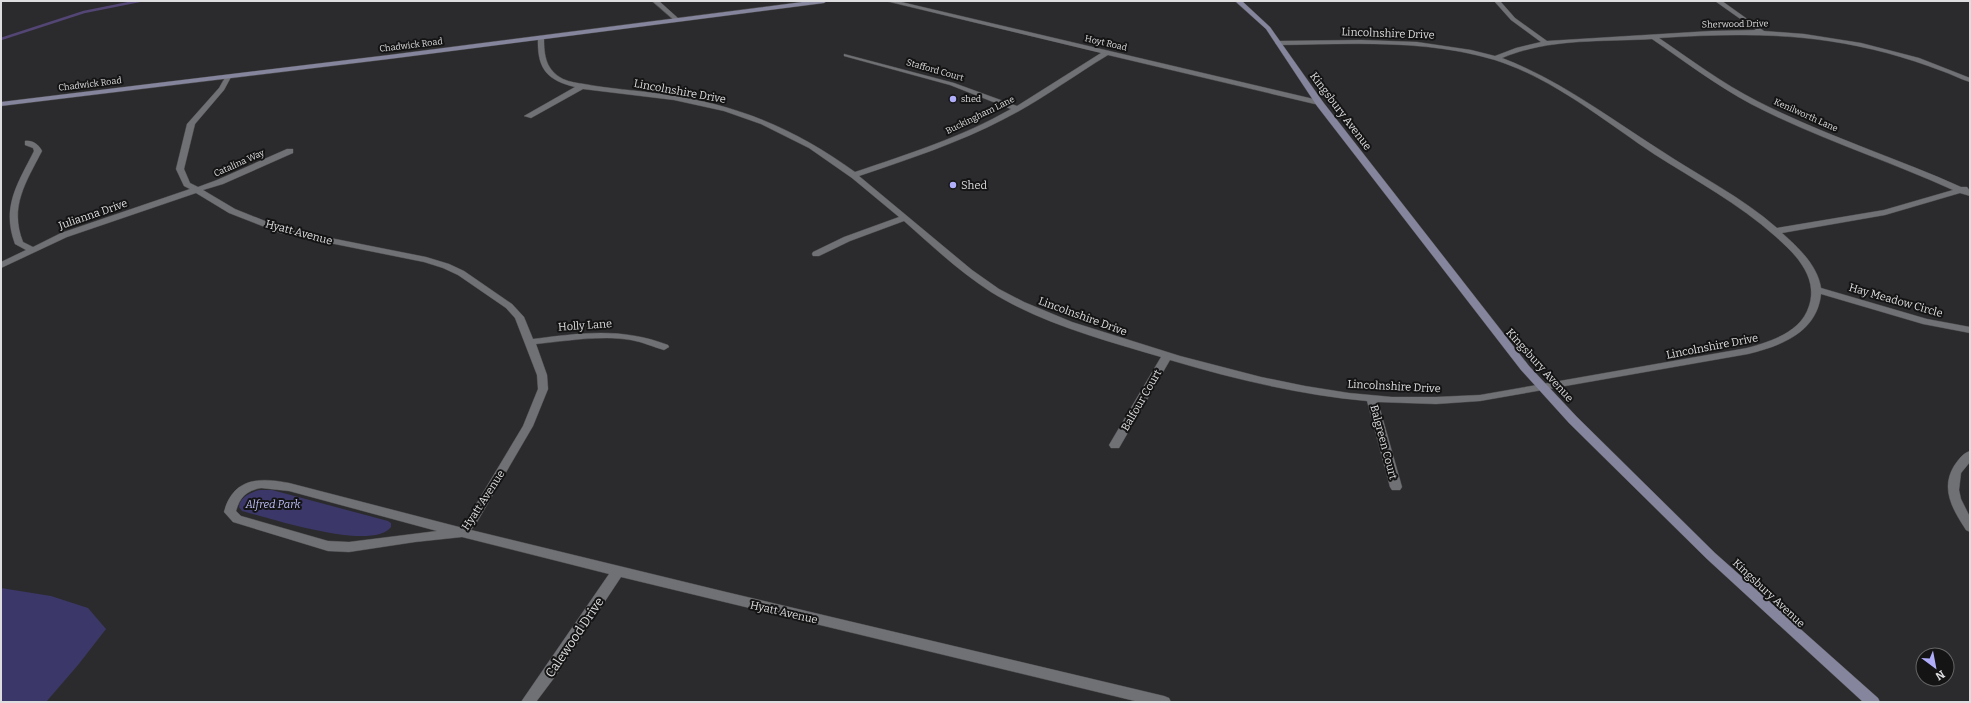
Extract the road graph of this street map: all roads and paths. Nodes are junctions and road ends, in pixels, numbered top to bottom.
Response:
1 (655, 1) edge
2 (824, 1) edge
3 (889, 1) edge
4 (1238, 1) edge
5 (1497, 1) edge
6 (1718, 1) edge
7 (677, 20) junction
8 (1762, 32) junction
9 (1653, 37) junction
10 (541, 38) junction
11 (1278, 43) junction
12 (1546, 43) junction
13 (1106, 53) junction
14 (846, 56) dead end
15 (1496, 58) junction
16 (228, 77) junction
17 (1970, 80) edge
18 (583, 86) junction
19 (1319, 103) junction
20 (1, 104) edge
21 (1017, 109) junction
22 (528, 116) dead end
23 (28, 143) dead end
24 (290, 151) dead end
25 (853, 175) junction
26 (196, 190) junction
27 (1967, 190) edge
28 (905, 218) junction
29 (1776, 231) junction
30 (31, 249) junction
31 (816, 254) dead end
32 (1, 265) edge
33 (1816, 290) junction
34 (1970, 330) edge
35 (530, 342) junction
36 (664, 347) dead end
37 (1167, 356) junction
38 (1542, 388) junction
39 (1371, 397) junction
40 (1115, 444) dead end
41 (1970, 455) edge
42 (1396, 487) dead end
43 (1970, 527) edge
44 (461, 533) junction
45 (618, 570) junction
46 (528, 702) edge
47 (1164, 702) edge
48 (1874, 702) edge

1 - 7 street
2 - 7 main road, Chadwick Road
3 - 13 street, Hoyt Road
4 - 11 main road, Kingsbury Avenue
5 - 12 street
6 - 8 street
7 - 10 main road, Chadwick Road
8 - 9 street, Sherwood Drive
8 - 17 street, Sherwood Drive
9 - 12 street, Sherwood Drive
9 - 27 street, Kenilworth Lane
10 - 16 main road, Chadwick Road
10 - 18 street, Lincolnshire Drive
11 - 15 street, Lincolnshire Drive
11 - 19 main road, Kingsbury Avenue
12 - 15 street, Sherwood Drive
13 - 19 street, Hoyt Road
13 - 21 street, Buckingham Lane
14 - 21 street, Stafford Court
15 - 29 street, Lincolnshire Drive
16 - 20 main road, Chadwick Road
16 - 26 street, Hyatt Avenue
18 - 22 street
18 - 25 street, Lincolnshire Drive
19 - 38 main road, Kingsbury Avenue
21 - 25 street, Buckingham Lane
23 - 30 street
24 - 26 street, Catalina Way
25 - 28 street, Lincolnshire Drive
26 - 30 street, Julianna Drive
26 - 35 street, Hyatt Avenue
27 - 29 street
28 - 31 street
28 - 37 street, Lincolnshire Drive
29 - 33 street, Lincolnshire Drive
30 - 32 street, Julianna Drive
33 - 34 street, Hay Meadow Circle
33 - 38 street, Lincolnshire Drive
35 - 36 street, Holly Lane
35 - 44 street, Hyatt Avenue
37 - 39 street, Lincolnshire Drive
37 - 40 street, Balfour Court
38 - 39 street, Lincolnshire Drive
38 - 48 main road, Kingsbury Avenue
39 - 42 street, Balgreen Court
41 - 43 street
44 - 44 street
44 - 45 street, Hyatt Avenue
45 - 46 street, Calewood Drive
45 - 47 street, Hyatt Avenue

